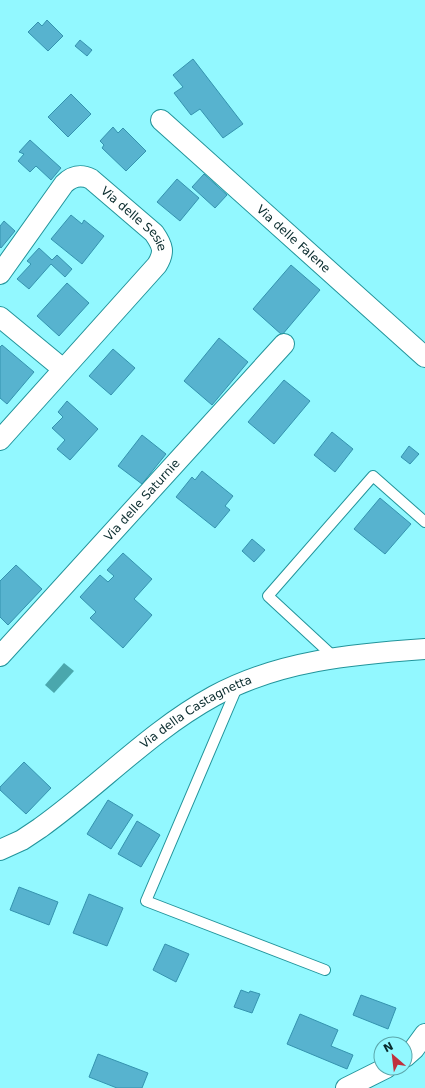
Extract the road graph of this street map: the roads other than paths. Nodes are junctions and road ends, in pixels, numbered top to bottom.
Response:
1 (161, 120) dead end
2 (0, 274) edge
3 (0, 317) edge
4 (284, 344) dead end
5 (425, 357) edge
6 (63, 369) junction
7 (0, 440) edge
8 (425, 522) edge
9 (425, 649) edge
10 (0, 656) edge
11 (336, 658) junction
12 (238, 685) junction
13 (0, 850) edge
14 (325, 970) dead end
15 (425, 1034) edge
16 (413, 1050) edge
17 (373, 1074) edge
18 (346, 1088) edge

1 - 5 street, Via delle Falene
2 - 6 street, Via delle Sesie
3 - 6 street
4 - 10 street, Via delle Saturnie
6 - 7 street, Via delle Sesie
8 - 11 lane
9 - 11 street, Via della Castagnetta
11 - 12 street, Via della Castagnetta
12 - 13 street, Via della Castagnetta
12 - 14 lane
15 - 16 street
17 - 18 street

